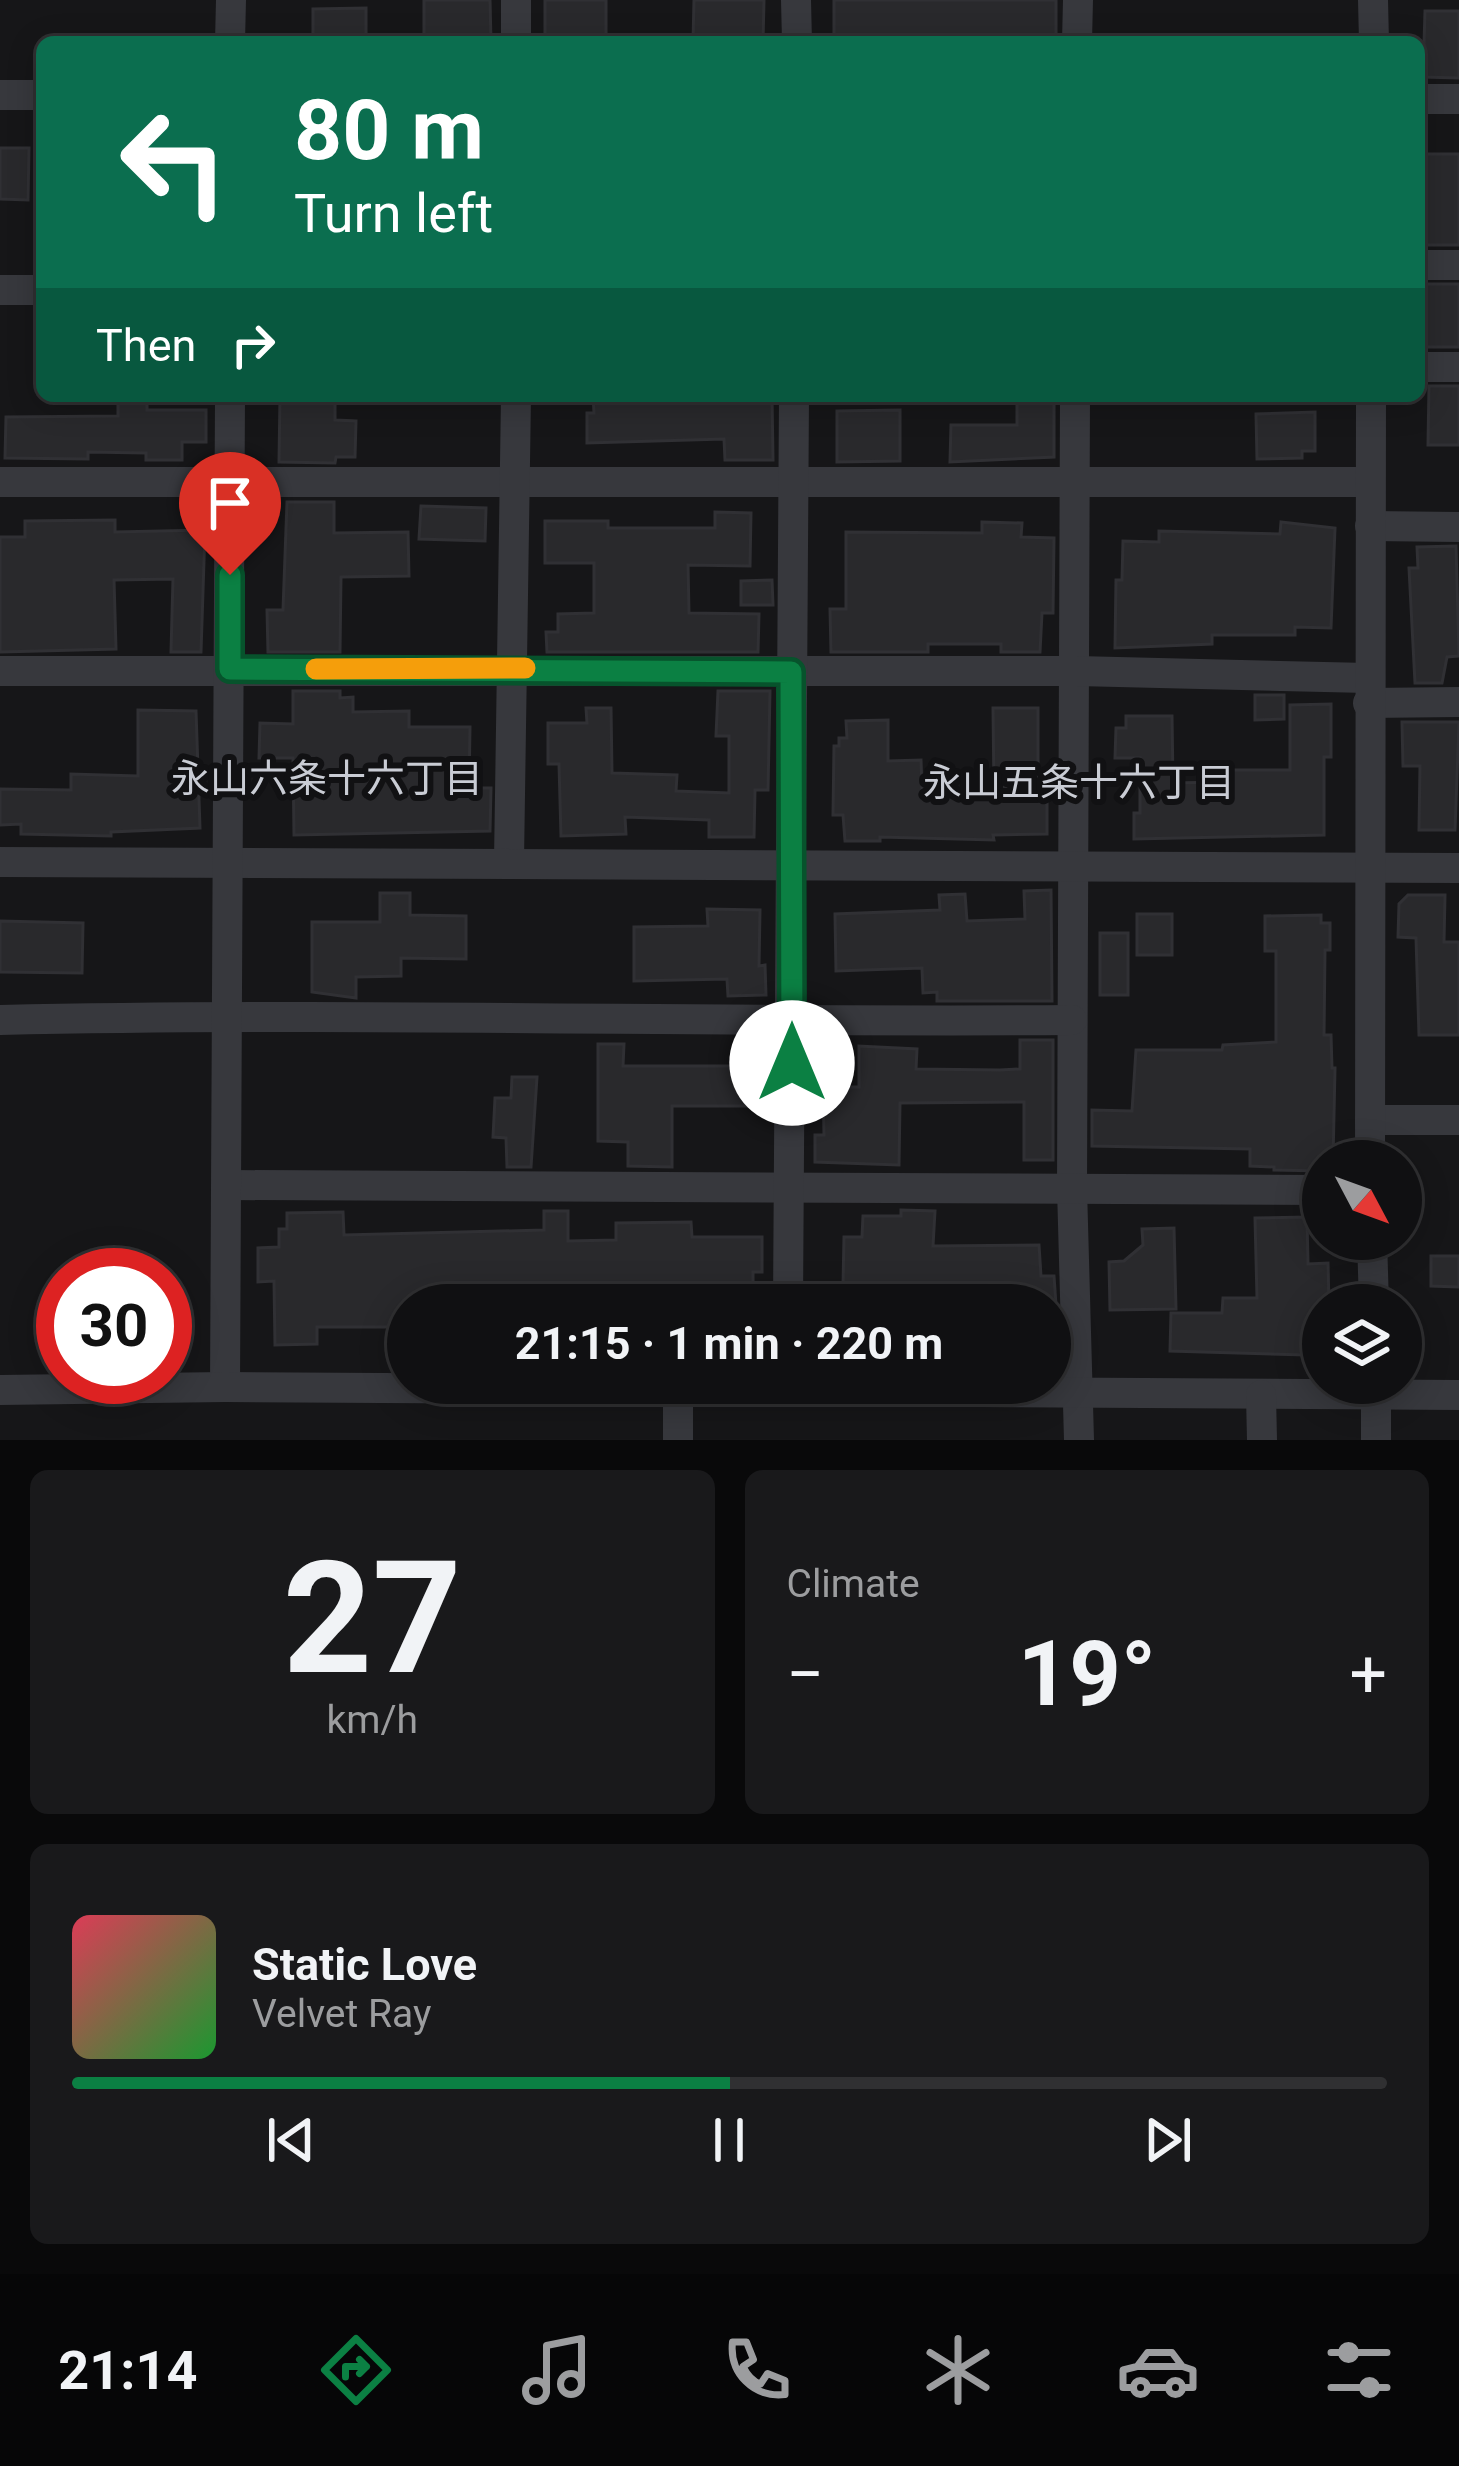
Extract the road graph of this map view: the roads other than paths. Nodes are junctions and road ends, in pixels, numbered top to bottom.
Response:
1 (231, 0) edge
2 (516, 0) edge
3 (796, 0) edge
4 (1078, 0) edge
5 (1373, 0) edge
6 (230, 36) edge
7 (516, 36) edge
8 (796, 36) edge
9 (1077, 36) edge
10 (1374, 36) edge
11 (0, 95) edge
12 (36, 95) edge
13 (1425, 99) edge
14 (1459, 99) edge
15 (1425, 265) edge
16 (1459, 265) edge
17 (0, 290) edge
18 (36, 290) edge
19 (1425, 367) edge
20 (1459, 367) edge
21 (230, 402) edge
22 (516, 402) edge
23 (794, 402) edge
24 (1075, 402) edge
25 (1371, 402) edge
26 (230, 480) junction
27 (0, 482) edge
28 (1075, 482) junction
29 (1369, 482) junction
30 (794, 483) junction
31 (514, 484) junction
32 (1370, 526) junction
33 (1459, 526) edge
34 (512, 668) junction
35 (230, 669) junction
36 (0, 670) edge
37 (1077, 670) junction
38 (791, 672) junction
39 (1368, 691) junction
40 (1459, 703) edge
41 (509, 861) junction
42 (0, 862) edge
43 (1072, 863) junction
44 (229, 864) junction
45 (791, 866) junction
46 (1370, 868) junction
47 (1459, 868) edge
48 (226, 1016) junction
49 (0, 1021) edge
50 (1072, 1021) junction
51 (793, 1022) junction
52 (1370, 1120) junction
53 (1459, 1120) edge
54 (1370, 1140) edge
55 (228, 1185) junction
56 (790, 1187) junction
57 (1072, 1189) junction
58 (1302, 1190) edge
59 (788, 1284) edge
60 (225, 1387) junction
61 (387, 1389) edge
62 (0, 1390) edge
63 (1422, 1392) edge
64 (1302, 1393) edge
65 (1071, 1394) edge
66 (1077, 1394) junction
67 (1262, 1395) junction
68 (1459, 1395) edge
69 (678, 1404) edge
70 (1376, 1404) edge
71 (678, 1440) edge
72 (1078, 1440) edge
73 (1262, 1440) edge
74 (1376, 1440) edge

1 - 6 street
2 - 7 street
3 - 8 street
4 - 9 street
5 - 10 street
11 - 12 street
13 - 14 street
15 - 16 street
17 - 18 street
19 - 20 street
21 - 26 street
22 - 31 street
23 - 30 street
24 - 28 street
25 - 29 street
26 - 27 street
26 - 31 street
26 - 35 street
28 - 29 street
28 - 30 street
28 - 37 street
29 - 32 street
30 - 31 street
30 - 38 street
31 - 34 street
32 - 33 street
32 - 39 street
34 - 35 street
34 - 38 street
34 - 41 street
35 - 36 street
35 - 44 street
37 - 38 street
37 - 39 street
37 - 43 street
38 - 45 street
39 - 40 street
39 - 46 street
41 - 44 street
41 - 45 street
42 - 44 street
43 - 45 street
43 - 46 street
43 - 50 street
44 - 48 street
45 - 51 street
46 - 47 street
46 - 52 street
48 - 49 street
48 - 51 street
48 - 55 street
50 - 51 street
50 - 57 street
51 - 56 street
52 - 53 street
52 - 54 street
55 - 56 street
55 - 60 street
56 - 57 street
56 - 59 street
57 - 58 street
57 - 66 street
60 - 61 street
60 - 62 street
63 - 68 street
64 - 67 street
65 - 66 street
66 - 67 street
66 - 72 street
67 - 73 street
69 - 71 street
70 - 74 street

